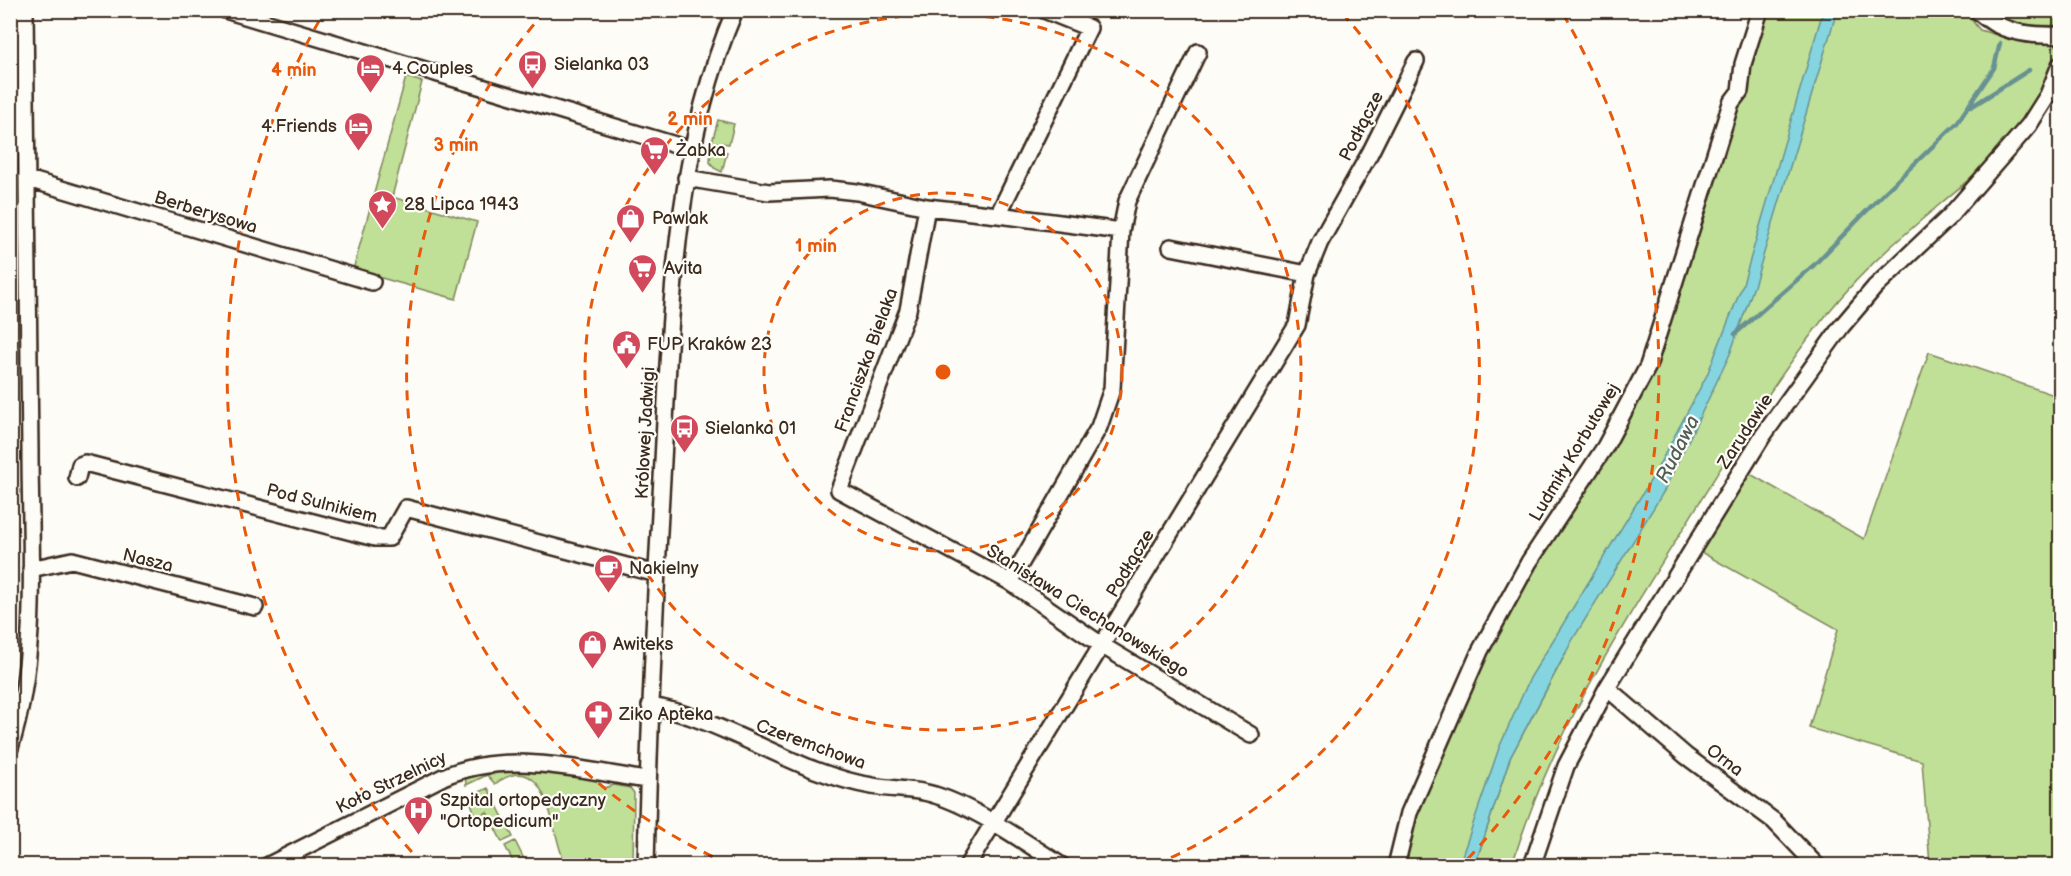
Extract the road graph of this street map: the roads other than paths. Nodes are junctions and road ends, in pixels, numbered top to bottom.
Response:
1 (26, 10) edge
2 (225, 10) edge
3 (735, 10) edge
4 (1044, 10) edge
5 (1760, 10) edge
6 (1977, 10) edge
7 (2061, 35) edge
8 (1198, 52) dead end
9 (1416, 61) dead end
10 (2061, 65) edge
11 (692, 150) junction
12 (686, 178) junction
13 (28, 179) junction
14 (927, 207) junction
15 (998, 215) junction
16 (1121, 231) junction
17 (1171, 247) dead end
18 (1307, 273) junction
19 (372, 282) dead end
20 (77, 478) dead end
21 (839, 490) joint
22 (31, 569) junction
23 (657, 574) junction
24 (1010, 582) junction
25 (255, 608) dead end
26 (1103, 646) junction
27 (1608, 688) junction
28 (650, 706) junction
29 (1251, 735) dead end
30 (10, 748) edge
31 (647, 780) junction
32 (993, 823) junction
33 (267, 866) edge
34 (646, 866) edge
35 (967, 866) edge
36 (1062, 866) edge
37 (1396, 866) edge
38 (1532, 866) edge
39 (1817, 866) edge

1 - 13 street
2 - 11 street
3 - 11 street, Królowej Jadwigi
4 - 15 street
5 - 37 street, Ludmiły Korbutowej
6 - 7 street
8 - 16 street
9 - 18 street, Podłącze
10 - 27 street, Zarudawie
11 - 12 street, Królowej Jadwigi
12 - 14 street
12 - 23 street, Królowej Jadwigi
13 - 19 street, Berberysowa
13 - 22 street
14 - 15 street
14 - 21 street, Franciszka Bielaka
15 - 16 street
16 - 24 street
17 - 18 street
18 - 26 street, Podłącze
20 - 23 street, Pod Sulnikiem
21 - 24 street, Stanisława Ciechanowskiego
22 - 25 street, Nasza
22 - 30 street
23 - 28 street, Królowej Jadwigi
24 - 26 street, Stanisława Ciechanowskiego
26 - 29 street, Stanisława Ciechanowskiego
26 - 32 street, Podłącze
27 - 38 street, Zarudawie
27 - 39 street, Orna
28 - 31 street, Królowej Jadwigi
28 - 32 street, Czeremchowa
31 - 33 street, Koło Strzelnicy
31 - 34 street, Królowej Jadwigi
32 - 35 street, Podłącze
32 - 36 street, Czeremchowa

